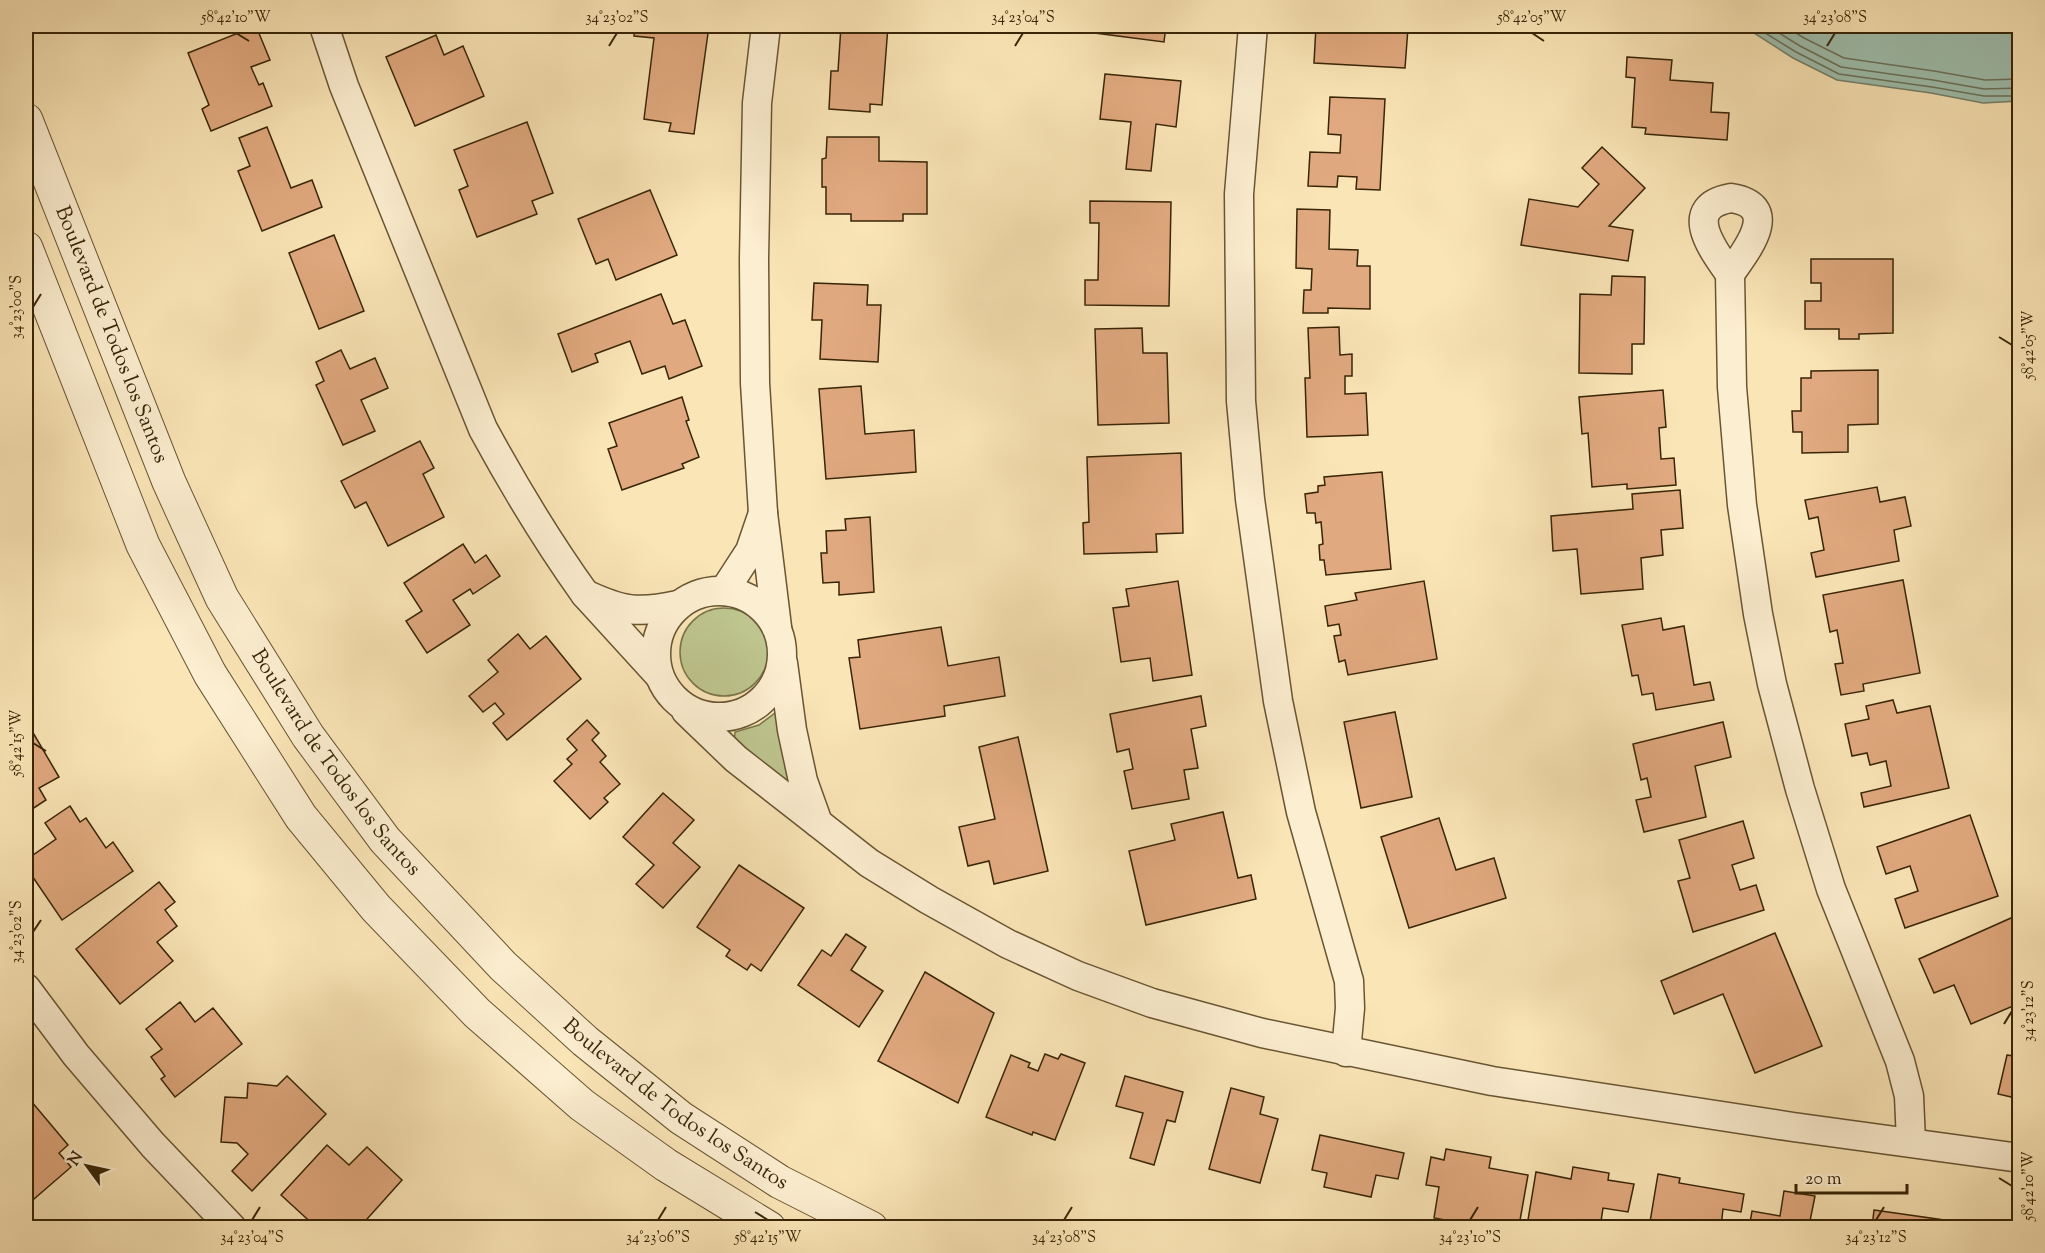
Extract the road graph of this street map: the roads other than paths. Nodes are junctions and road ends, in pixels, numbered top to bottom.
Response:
1 (324, 26) edge
2 (766, 26) edge
3 (1253, 26) edge
4 (26, 120) edge
5 (26, 248) edge
6 (1730, 274) dead end
7 (763, 513) junction
8 (724, 591) junction
9 (585, 594) junction
10 (678, 606) junction
11 (777, 627) junction
12 (782, 659) junction
13 (658, 674) junction
14 (683, 707) junction
15 (818, 823) junction
16 (26, 988) edge
17 (1346, 1052) junction
18 (1911, 1142) junction
19 (2019, 1158) edge
20 (232, 1227) edge
21 (769, 1227) edge
22 (871, 1227) edge

1 - 9 street
2 - 7 street
3 - 17 street
4 - 22 street, Boulevard de Todos los Santos
5 - 21 street
6 - 18 street
7 - 8 street
7 - 11 street
8 - 10 street
8 - 11 street
9 - 10 street
9 - 13 street
10 - 13 street
11 - 12 street
12 - 14 street
12 - 15 street
13 - 14 street
14 - 15 street
15 - 17 street
16 - 20 street
17 - 18 street
18 - 19 street

